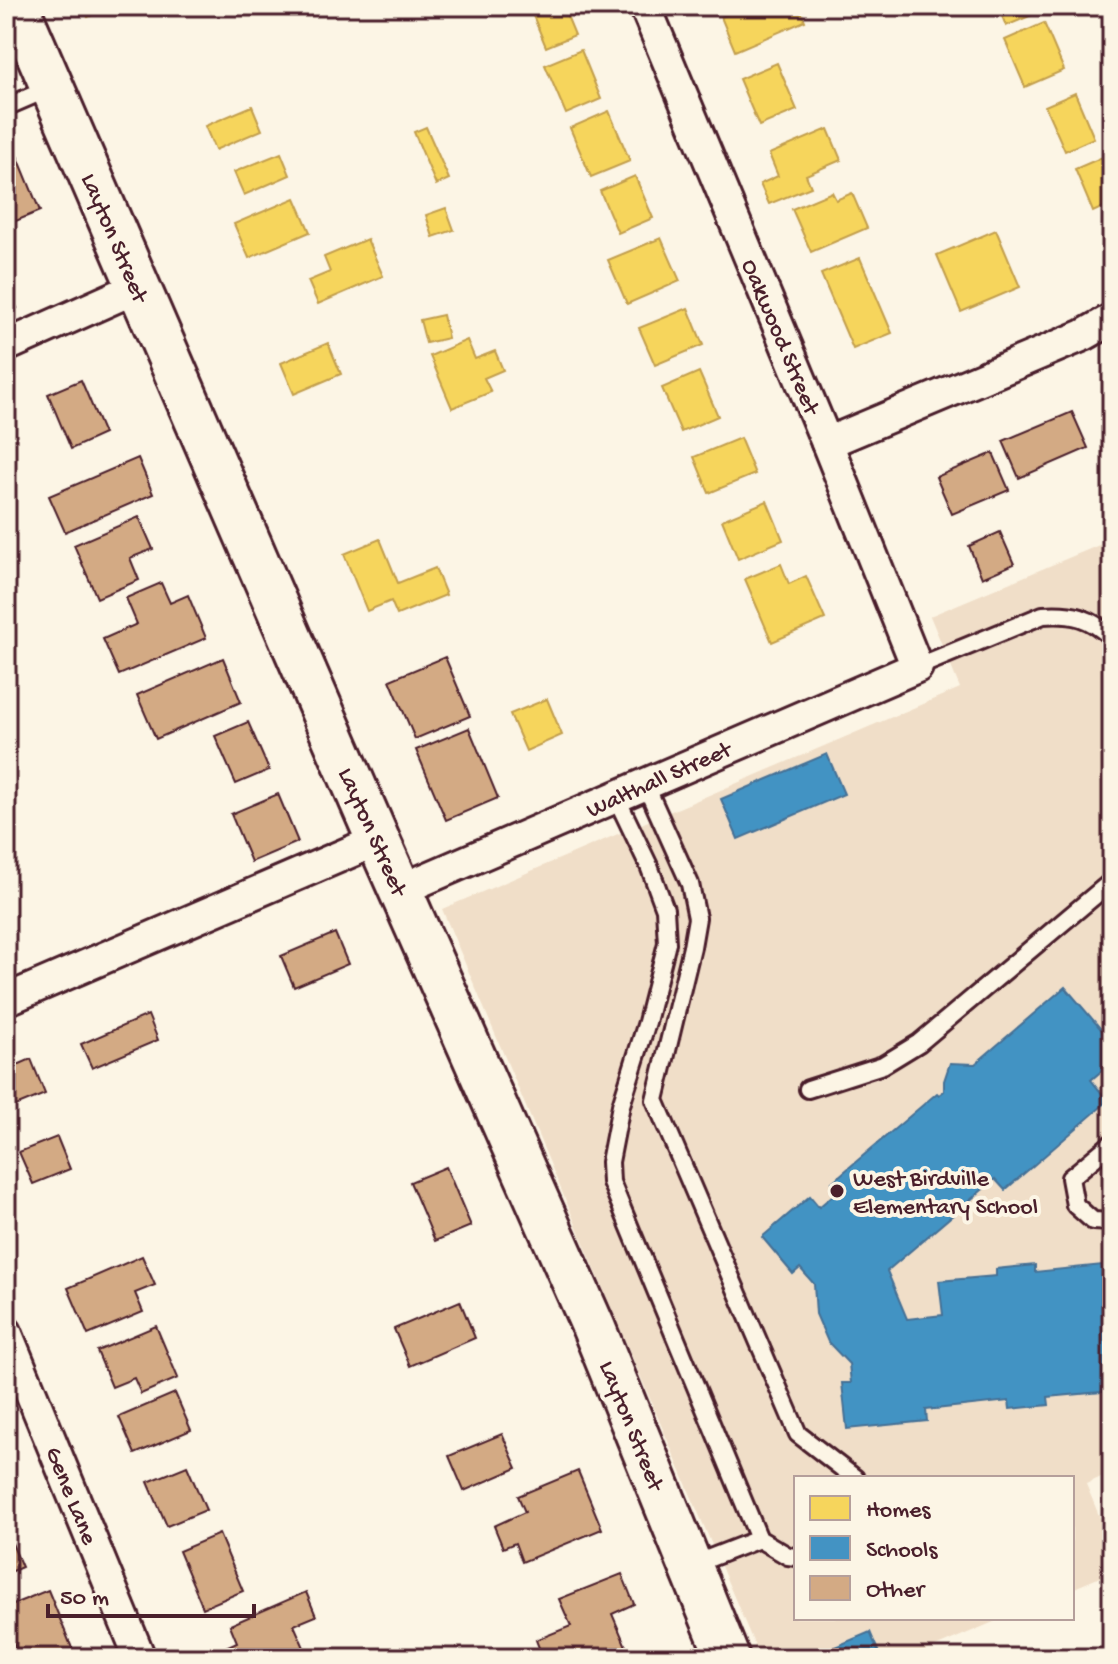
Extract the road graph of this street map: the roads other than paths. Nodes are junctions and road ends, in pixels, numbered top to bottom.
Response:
1 (645, 6) edge
2 (15, 16) edge
3 (52, 87) junction
4 (6, 107) edge
5 (138, 287) junction
6 (1112, 319) edge
7 (6, 346) edge
8 (827, 443) junction
9 (1112, 638) edge
10 (917, 667) junction
11 (645, 784) junction
12 (616, 797) junction
13 (378, 840) junction
14 (1112, 881) edge
15 (400, 890) junction
16 (6, 1000) edge
17 (808, 1089) dead end
18 (1112, 1143) edge
19 (1112, 1222) edge
20 (6, 1332) edge
21 (852, 1476) edge
22 (759, 1539) junction
23 (794, 1557) edge
24 (691, 1565) junction
25 (140, 1658) edge
26 (728, 1658) edge

1 - 8 street, Oakwood Street
2 - 3 street, Layton Street
3 - 4 lane
3 - 5 street, Layton Street
5 - 7 street
5 - 13 street, Layton Street
6 - 8 street
8 - 10 street, Oakwood Street
9 - 10 lane
10 - 11 street, Walthall Street
11 - 12 street, Walthall Street
11 - 21 lane
12 - 15 street, Walthall Street
12 - 22 lane
13 - 15 street, Layton Street
13 - 16 street
14 - 17 lane
15 - 24 street, Layton Street
18 - 19 lane
20 - 25 street, Gene Lane
22 - 23 lane
22 - 24 lane
24 - 26 street, Layton Street

